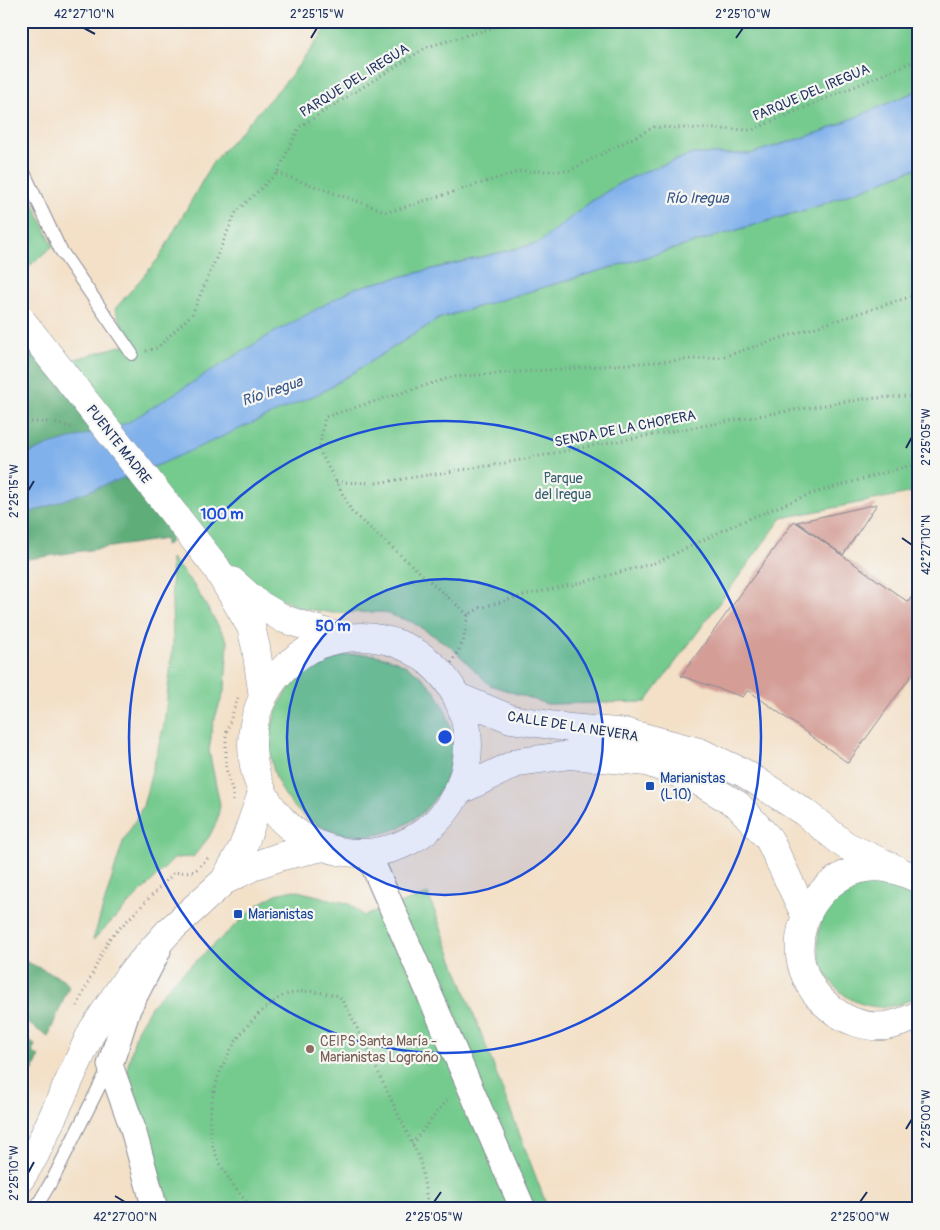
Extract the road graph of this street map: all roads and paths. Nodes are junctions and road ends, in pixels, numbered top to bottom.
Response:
1 (516, 21) edge
2 (919, 59) edge
3 (21, 166) edge
4 (277, 173) junction
5 (919, 294) edge
6 (21, 321) edge
7 (132, 354) joint
8 (919, 398) edge
9 (21, 422) edge
10 (76, 428) dead end
11 (919, 462) edge
12 (336, 482) junction
13 (216, 567) junction
14 (468, 615) junction
15 (343, 638) junction
16 (451, 687) junction
17 (251, 696) junction
18 (459, 791) junction
19 (262, 793) junction
20 (233, 808) dead end
21 (323, 847) junction
22 (213, 852) dead end
23 (368, 853) junction
24 (908, 874) edge
25 (224, 881) junction
26 (806, 917) junction
27 (168, 932) junction
28 (77, 1008) dead end
29 (914, 1021) edge
30 (110, 1066) junction
31 (465, 1076) junction
32 (412, 1144) junction
33 (21, 1178) edge
34 (36, 1209) edge
35 (155, 1209) edge
36 (253, 1209) edge
37 (426, 1209) edge
38 (522, 1209) edge

1 - 4 path, PARQUE DEL IREGUA
2 - 4 path, PARQUE DEL IREGUA
3 - 7 lane
4 - 7 path
5 - 12 path
6 - 13 main road, PUENTE MADRE, bridge
8 - 12 path, SENDA DE LA CHOPERA
9 - 10 path
11 - 14 path
12 - 14 path
13 - 15 main road
13 - 17 main road
14 - 16 path
15 - 16 main road
15 - 17 main road
16 - 18 main road
16 - 24 main road, CALLE DE LA NEVERA
17 - 19 main road
17 - 20 path
18 - 23 main road
18 - 26 main road, CALLE DE LA NEVERA
19 - 21 main road
19 - 25 main road
21 - 23 main road
21 - 25 main road
22 - 28 path
23 - 31 street
24 - 26 main road
25 - 27 main road
26 - 29 main road
27 - 30 street
27 - 33 main road
30 - 34 lane
30 - 35 street
31 - 32 path
31 - 38 street
32 - 36 path
32 - 37 path

